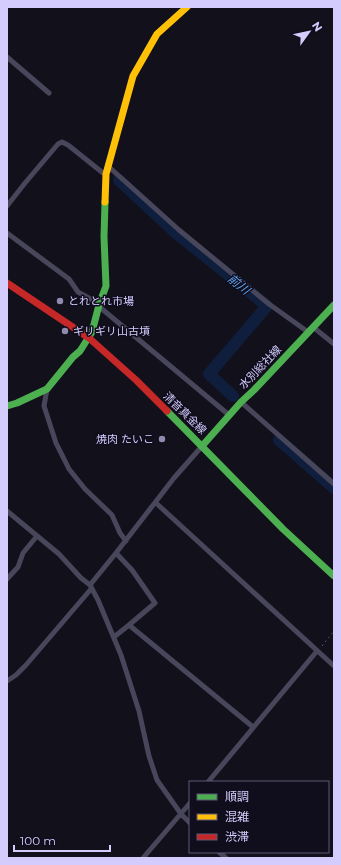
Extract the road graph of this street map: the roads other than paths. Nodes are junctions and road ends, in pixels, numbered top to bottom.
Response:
1 (187, 7) edge
2 (7, 57) edge
3 (49, 93) dead end
4 (107, 170) junction
5 (7, 206) edge
6 (7, 233) edge
7 (7, 283) edge
8 (99, 305) junction
9 (334, 305) edge
10 (311, 329) junction
11 (89, 338) junction
12 (334, 344) edge
13 (47, 389) junction
14 (241, 402) junction
15 (7, 406) edge
16 (229, 415) junction
17 (203, 445) junction
18 (334, 484) edge
19 (156, 503) junction
20 (7, 511) edge
21 (37, 536) junction
22 (126, 540) junction
23 (116, 553) junction
24 (334, 576) edge
25 (7, 579) edge
26 (90, 587) junction
27 (129, 625) junction
28 (114, 637) junction
29 (317, 651) junction
30 (334, 666) edge
31 (8, 680) edge
32 (253, 727) junction
33 (209, 781) edge
34 (189, 804) edge
35 (181, 814) junction
36 (189, 822) edge
37 (144, 858) edge

1 - 4 main road
2 - 3 street
4 - 5 street
4 - 8 main road
4 - 10 street
6 - 8 street
7 - 11 main road, 清音真金線
8 - 11 main road
8 - 16 street
9 - 10 main road, 水別総社線
10 - 12 street
10 - 14 main road, 水別総社線
11 - 13 main road
11 - 17 main road, 清音真金線
13 - 15 main road
13 - 22 street
14 - 16 main road, 水別総社線
14 - 18 street
16 - 17 main road, 水別総社線
17 - 19 street
17 - 24 main road, 清音真金線
19 - 22 street
19 - 29 street
20 - 21 street
21 - 25 street
21 - 26 street
22 - 23 street
23 - 26 street
23 - 27 street
26 - 28 street
26 - 31 street
27 - 28 street
27 - 32 street
28 - 35 street
29 - 30 street
29 - 32 street
32 - 33 street
34 - 35 street
35 - 36 street
35 - 37 street

